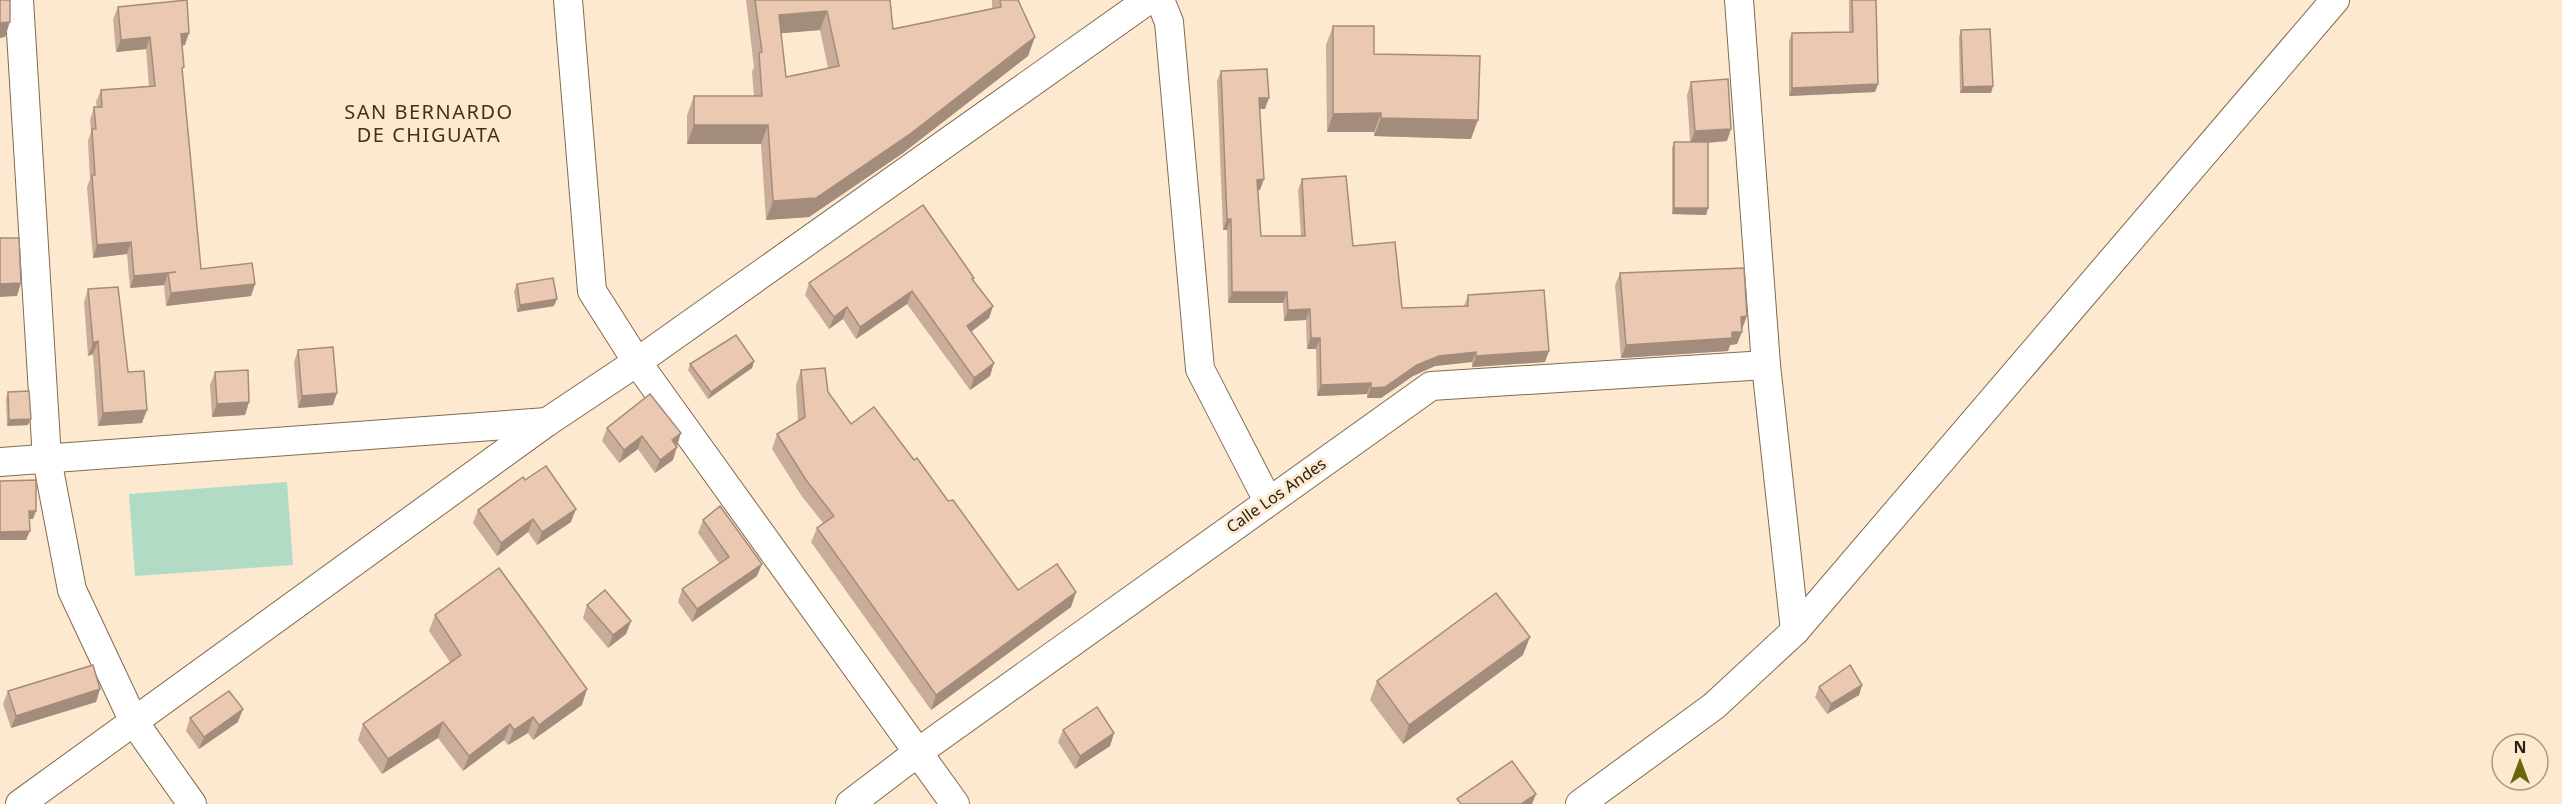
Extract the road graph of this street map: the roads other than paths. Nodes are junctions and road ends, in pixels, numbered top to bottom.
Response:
1 (19, 0) edge
2 (568, 0) edge
3 (1149, 0) edge
4 (1160, 0) edge
5 (1739, 0) edge
6 (2335, 0) edge
7 (637, 363) junction
8 (1766, 365) junction
9 (547, 422) junction
10 (47, 459) junction
11 (0, 462) edge
12 (1268, 501) junction
13 (1795, 631) junction
14 (134, 722) junction
15 (917, 753) junction
16 (20, 804) edge
17 (192, 804) edge
18 (850, 804) edge
19 (956, 804) edge
20 (1580, 804) edge

1 - 10 street
2 - 7 street
3 - 7 street
4 - 12 street
5 - 8 street
6 - 13 street
7 - 9 street
7 - 15 street
8 - 12 street, Calle Los Andes
8 - 13 street
9 - 10 street
9 - 14 street
10 - 11 street
10 - 14 street
12 - 15 street, Calle Los Andes
13 - 20 street
14 - 16 street
14 - 17 street
15 - 18 street, Calle Los Andes
15 - 19 street

